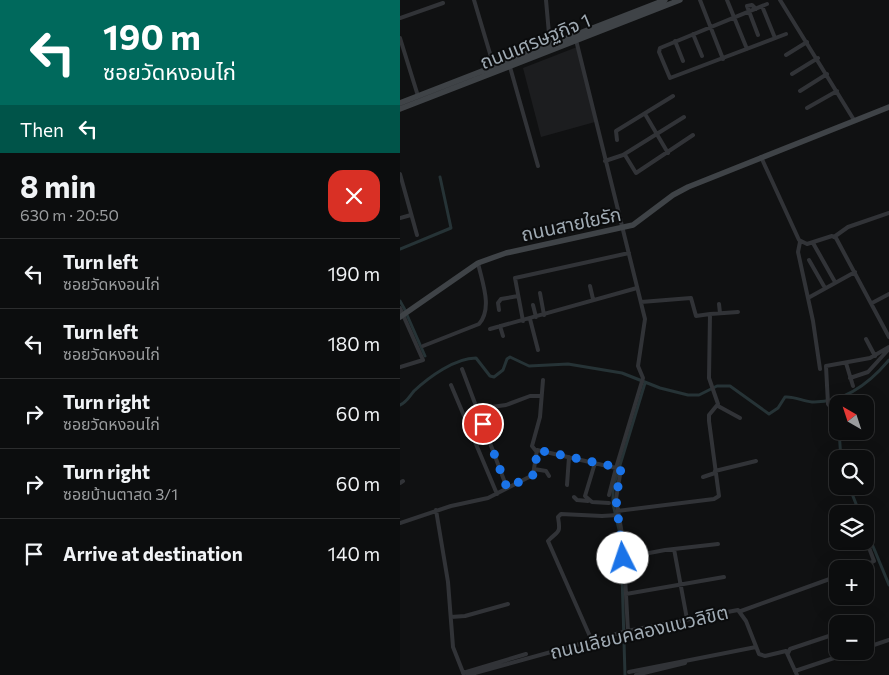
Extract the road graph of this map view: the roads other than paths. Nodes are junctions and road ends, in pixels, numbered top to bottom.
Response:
1 (474, 0) edge
2 (546, 0) edge
3 (665, 0) edge
4 (680, 0) edge
5 (700, 0) edge
6 (727, 0) edge
7 (744, 0) edge
8 (780, 0) edge
9 (443, 4) dead end
10 (767, 4) dead end
11 (747, 6) junction
12 (762, 6) junction
13 (756, 9) junction
14 (749, 12) junction
15 (400, 18) edge
16 (734, 18) junction
17 (614, 23) junction
18 (711, 27) junction
19 (693, 34) junction
20 (786, 34) dead end
21 (758, 35) dead end
22 (400, 38) edge
23 (775, 38) junction
24 (576, 40) junction
25 (675, 41) junction
26 (807, 42) junction
27 (550, 45) junction
28 (747, 49) junction
29 (702, 56) dead end
30 (786, 56) dead end
31 (818, 58) junction
32 (723, 59) junction
33 (684, 61) dead end
34 (494, 67) junction
35 (510, 67) junction
36 (792, 74) dead end
37 (827, 74) junction
38 (800, 91) dead end
39 (837, 91) junction
40 (418, 96) junction
41 (673, 96) dead end
42 (400, 103) edge
43 (889, 107) edge
44 (807, 108) dead end
45 (400, 109) edge
46 (645, 114) junction
47 (684, 116) dead end
48 (854, 120) junction
49 (656, 134) junction
50 (693, 135) dead end
51 (617, 140) dead end
52 (668, 153) junction
53 (625, 154) junction
54 (761, 157) junction
55 (605, 161) junction
56 (538, 166) dead end
57 (400, 174) edge
58 (406, 196) junction
59 (400, 197) edge
60 (889, 213) edge
61 (411, 215) junction
62 (400, 218) edge
63 (622, 228) junction
64 (417, 234) dead end
65 (834, 237) junction
66 (800, 242) junction
67 (813, 243) junction
68 (629, 253) junction
69 (809, 260) dead end
70 (478, 264) junction
71 (855, 272) junction
72 (835, 282) junction
73 (590, 286) dead end
74 (637, 288) junction
75 (825, 288) junction
76 (540, 293) dead end
77 (889, 294) edge
78 (518, 296) junction
79 (808, 298) junction
80 (593, 299) junction
81 (641, 302) junction
82 (719, 304) dead end
83 (872, 304) junction
84 (533, 305) dead end
85 (400, 308) edge
86 (499, 310) dead end
87 (738, 312) dead end
88 (720, 313) junction
89 (710, 314) junction
90 (544, 315) junction
91 (402, 316) edge
92 (536, 317) junction
93 (530, 319) junction
94 (522, 321) junction
95 (500, 326) junction
96 (490, 329) dead end
97 (503, 336) dead end
98 (889, 337) edge
99 (866, 339) dead end
100 (423, 346) dead end
101 (889, 347) edge
102 (538, 350) dead end
103 (875, 356) junction
104 (846, 363) junction
105 (400, 367) edge
106 (462, 369) dead end
107 (820, 369) dead end
108 (850, 378) junction
109 (543, 380) dead end
110 (451, 385) dead end
111 (853, 386) dead end
112 (541, 396) junction
113 (829, 405) edge
114 (718, 406) junction
115 (477, 409) junction
116 (740, 418) dead end
117 (536, 451) junction
118 (569, 457) junction
119 (756, 461) dead end
120 (595, 463) junction
121 (534, 468) junction
122 (618, 468) junction
123 (715, 472) junction
124 (549, 476) dead end
125 (703, 477) dead end
126 (567, 485) dead end
127 (507, 488) junction
128 (497, 494) junction
129 (610, 494) dead end
130 (574, 497) dead end
131 (588, 501) junction
132 (609, 503) dead end
133 (436, 510) junction
134 (616, 514) junction
135 (400, 523) edge
136 (718, 544) dead end
137 (674, 549) junction
138 (623, 558) junction
139 (724, 577) dead end
140 (829, 579) edge
141 (680, 586) junction
142 (626, 594) junction
143 (508, 604) dead end
144 (741, 611) junction
145 (451, 617) junction
146 (687, 619) junction
147 (627, 631) junction
148 (829, 636) edge
149 (889, 640) edge
150 (592, 641) junction
151 (874, 645) edge
152 (756, 647) junction
153 (788, 653) junction
154 (526, 654) dead end
155 (510, 660) junction
156 (830, 660) edge
157 (685, 662) junction
158 (629, 672) dead end
159 (796, 673) edge
160 (463, 674) edge
161 (468, 675) edge
162 (636, 675) edge

1 - 34 street
2 - 27 street
3 - 17 main road, ถนนเศรษฐกิจ 1
4 - 17 main road, ถนนเศรษฐกิจ 1
5 - 18 street
6 - 16 street
7 - 11 street
8 - 26 street
9 - 15 street
10 - 12 street
11 - 13 street
11 - 14 street
12 - 13 street
12 - 23 street
13 - 14 street
14 - 16 street
14 - 21 street
16 - 18 street
16 - 28 street
17 - 24 main road, ถนนเศรษฐกิจ 1
17 - 27 main road, ถนนเศรษฐกิจ 1
18 - 19 street
18 - 32 street
19 - 25 street
19 - 29 street
20 - 23 street
22 - 40 street
23 - 28 street
24 - 35 main road, ถนนเศรษฐกิจ 1
24 - 55 street
25 - 32 street
25 - 33 street
26 - 30 street
26 - 31 street
27 - 34 main road, ถนนเศรษฐกิจ 1
28 - 32 street
31 - 36 street
31 - 37 street
34 - 40 main road, ถนนเศรษฐกิจ 1
35 - 45 main road, ถนนเศรษฐกิจ 1
35 - 56 street
37 - 38 street
37 - 39 street
39 - 44 street
39 - 48 street
40 - 42 main road, ถนนเศรษฐกิจ 1
41 - 46 street
43 - 48 main road, ถนนสายใยรัก
46 - 49 street
46 - 51 street
47 - 49 street
48 - 54 main road, ถนนสายใยรัก
49 - 52 street
49 - 53 street
50 - 52 street
52 - 53 street
53 - 55 street
54 - 63 main road, ถนนสายใยรัก
54 - 66 street
55 - 63 street
57 - 58 street
58 - 59 street
58 - 61 street
60 - 65 street
61 - 62 street
61 - 64 street
63 - 68 street
63 - 70 main road, ถนนสายใยรัก
65 - 67 street
65 - 71 street
66 - 67 street
66 - 79 street
67 - 72 street
68 - 74 street
68 - 78 street
69 - 75 street
70 - 91 main road, ถนนสายใยรัก
70 - 100 street
71 - 72 street
71 - 83 street
72 - 75 street
73 - 80 street
74 - 80 street
74 - 81 street
75 - 79 street
76 - 90 street
77 - 83 street
78 - 86 street
78 - 94 street
79 - 107 street
80 - 90 street
81 - 89 street
81 - 122 street
82 - 88 street
83 - 98 street
84 - 92 street
85 - 91 street
87 - 88 street
88 - 89 street
89 - 114 street
90 - 92 street
91 - 105 street
92 - 93 street
93 - 94 street
93 - 102 street
94 - 95 street
95 - 96 street
95 - 97 street
99 - 103 street
101 - 103 street
101 - 108 street
103 - 104 street
104 - 108 street
104 - 113 street
106 - 115 street
108 - 111 street
109 - 112 street
110 - 128 street
112 - 115 street
112 - 117 street
114 - 116 street
114 - 123 street
115 - 127 street
117 - 118 street
117 - 121 street
118 - 120 street
118 - 126 street
119 - 123 street
120 - 122 street
120 - 131 street
121 - 124 street
121 - 127 street
122 - 129 street
122 - 134 street
123 - 125 street
123 - 134 street
127 - 128 street
128 - 133 street
130 - 131 street
131 - 132 street
133 - 135 street
133 - 145 street
134 - 138 street
134 - 150 street
136 - 137 street
137 - 138 street
137 - 141 street
138 - 142 street
139 - 141 street
140 - 144 street
141 - 142 street
141 - 146 street
142 - 147 street
143 - 145 street
144 - 146 street, ถนนเลียบคลองแนวลิขิต
144 - 152 street, ถนนเลียบคลองแนวลิขิต
145 - 160 street
146 - 147 street, ถนนเลียบคลองแนวลิขิต
147 - 150 street, ถนนเลียบคลองแนวลิขิต
148 - 153 street
149 - 151 street
150 - 155 street, ถนนเลียบคลองแนวลิขิต
152 - 153 street
152 - 157 street
153 - 159 street
154 - 155 street
155 - 160 street
155 - 161 street, ถนนเลียบคลองแนวลิขิต
156 - 159 street
157 - 158 street
157 - 162 street

